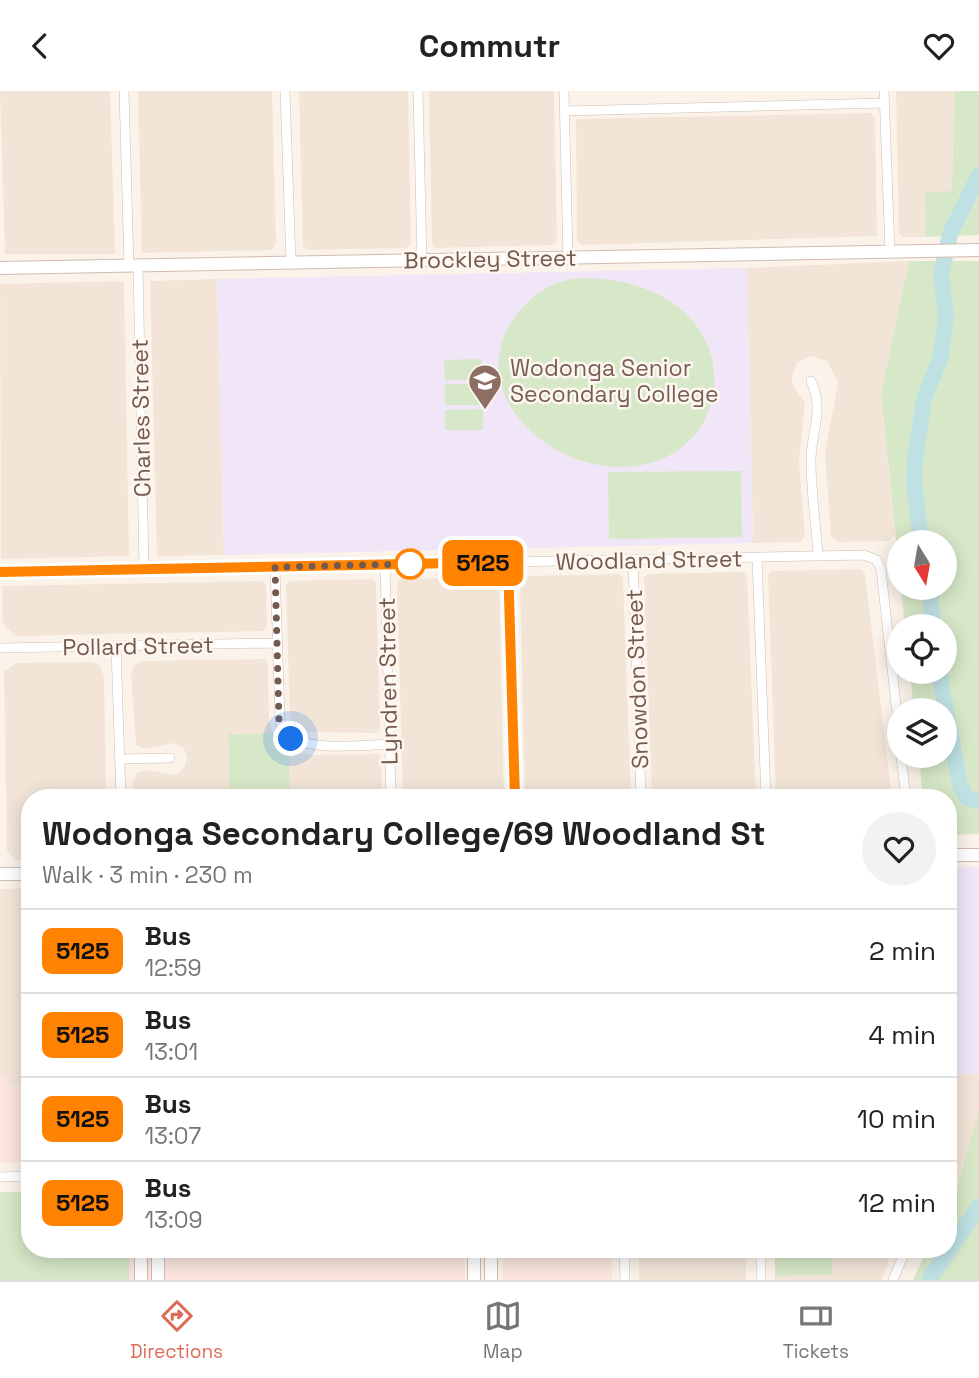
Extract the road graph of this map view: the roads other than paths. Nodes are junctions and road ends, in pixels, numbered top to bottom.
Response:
1 (124, 91) edge
2 (285, 91) edge
3 (418, 91) edge
4 (564, 91) edge
5 (884, 91) edge
6 (884, 103) junction
7 (565, 111) junction
8 (979, 250) edge
9 (890, 252) junction
10 (568, 258) junction
11 (422, 261) junction
12 (291, 263) junction
13 (133, 266) junction
14 (0, 268) edge
15 (811, 381) dead end
16 (818, 555) junction
17 (757, 558) junction
18 (633, 560) junction
19 (508, 562) junction
20 (385, 565) junction
21 (275, 567) junction
22 (144, 569) junction
23 (0, 572) edge
24 (276, 643) junction
25 (117, 646) junction
26 (0, 648) edge
27 (895, 698) edge
28 (390, 744) junction
29 (120, 758) junction
30 (170, 758) dead end
31 (902, 768) edge
32 (121, 789) edge
33 (391, 789) edge
34 (515, 789) edge
35 (641, 789) edge
36 (766, 789) edge
37 (905, 789) edge
38 (957, 855) edge
39 (979, 855) edge
40 (0, 874) edge
41 (21, 874) edge
42 (21, 1176) edge
43 (0, 1177) edge
44 (141, 1258) edge
45 (158, 1258) edge
46 (474, 1258) edge
47 (491, 1258) edge
48 (624, 1258) edge
49 (761, 1258) edge
50 (902, 1258) edge
51 (141, 1280) edge
52 (159, 1280) edge
53 (474, 1280) edge
54 (491, 1280) edge
55 (625, 1280) edge
56 (761, 1280) edge
57 (893, 1280) edge

1 - 13 street, Charles Street
2 - 12 street
3 - 11 street
4 - 7 street
5 - 6 street
6 - 7 street
6 - 9 street
7 - 10 street
8 - 9 main road, Brockley Street
9 - 10 main road, Brockley Street
10 - 11 main road, Brockley Street
11 - 12 main road, Brockley Street
12 - 13 main road, Brockley Street
13 - 14 main road, Brockley Street
13 - 22 street, Charles Street
15 - 16 street
16 - 17 street, Woodland Street
16 - 27 street, Woodland Street
17 - 18 street, Woodland Street
17 - 36 street
18 - 19 street, Woodland Street
18 - 35 street, Snowdon Street
19 - 20 street, Woodland Street
19 - 34 street
20 - 21 street, Woodland Street
20 - 28 street, Lyndren Street
21 - 22 street, Woodland Street
21 - 24 street
22 - 23 street, Woodland Street
24 - 25 street, Pollard Street
24 - 28 street
25 - 26 street, Pollard Street
25 - 29 street
28 - 33 street, Lyndren Street
29 - 30 street
29 - 32 street
31 - 37 street
38 - 39 main road
40 - 41 main road
42 - 43 street
44 - 51 main road
45 - 52 main road
46 - 53 main road
47 - 54 main road
48 - 55 street
49 - 56 street
50 - 57 street

